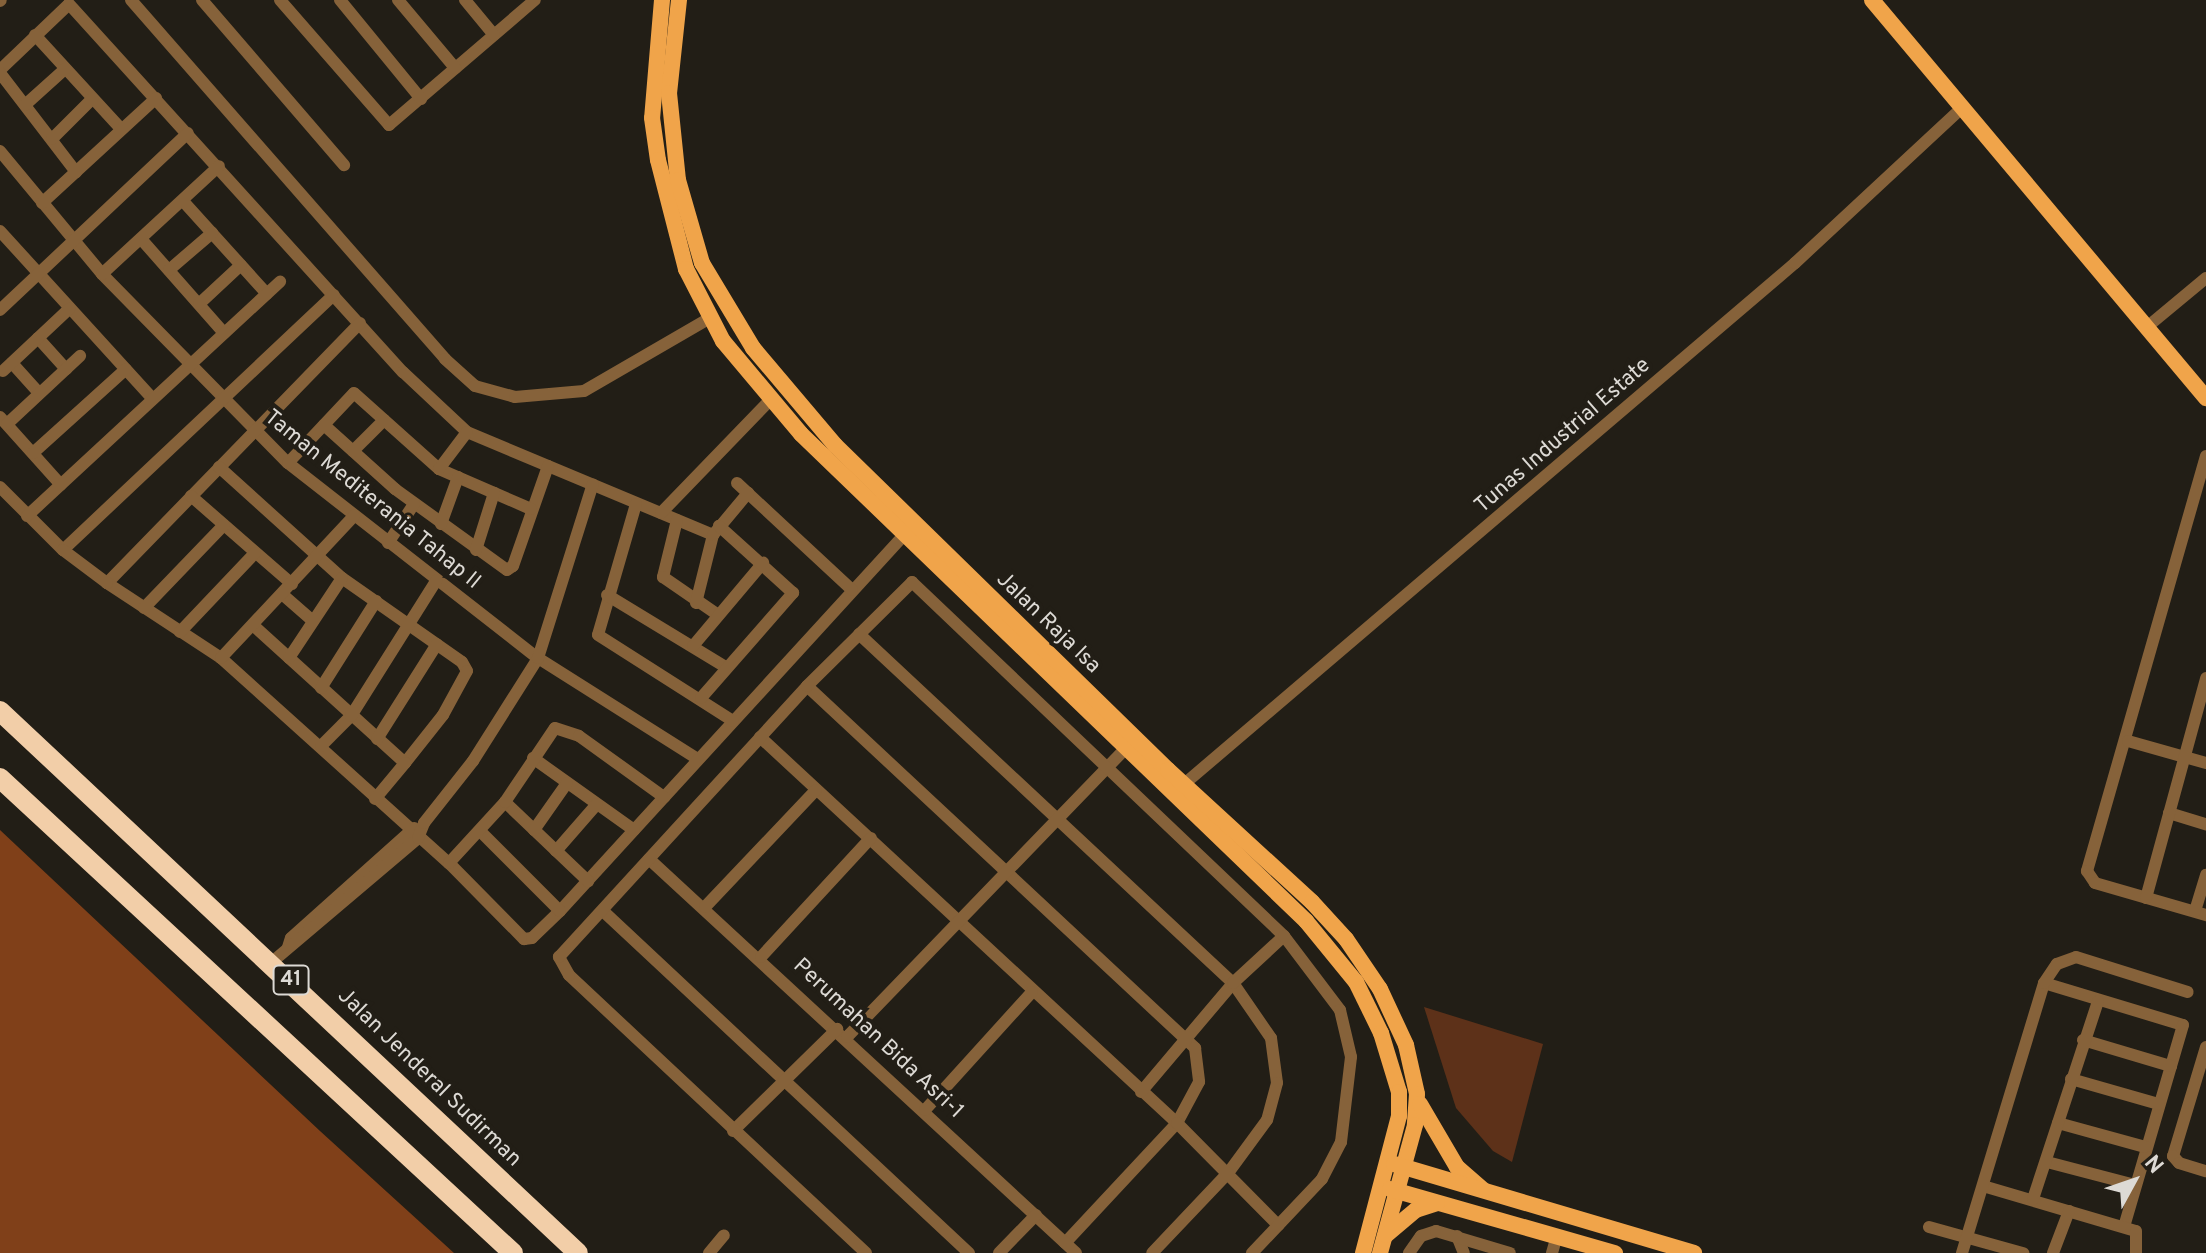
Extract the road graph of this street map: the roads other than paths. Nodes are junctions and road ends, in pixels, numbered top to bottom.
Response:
1 (131, 0) edge
2 (202, 0) edge
3 (280, 0) edge
4 (340, 0) edge
5 (398, 0) edge
6 (465, 0) edge
7 (535, 0) edge
8 (662, 0) edge
9 (679, 0) edge
10 (1872, 0) edge
11 (1882, 0) edge
12 (35, 35) junction
13 (494, 35) junction
14 (455, 68) junction
15 (65, 69) junction
16 (0, 71) edge
17 (156, 98) junction
18 (92, 99) junction
19 (421, 99) junction
20 (25, 105) junction
21 (1961, 109) junction
22 (121, 129) junction
23 (188, 133) junction
24 (52, 139) junction
25 (0, 151) edge
26 (344, 165) dead end
27 (219, 166) junction
28 (76, 172) junction
29 (183, 201) junction
30 (42, 203) junction
31 (676, 210) junction
32 (212, 233) junction
33 (2, 238) edge
34 (142, 240) junction
35 (72, 241) junction
36 (241, 265) junction
37 (169, 270) junction
38 (102, 274) junction
39 (37, 275) junction
40 (2206, 278) edge
41 (280, 282) dead end
42 (267, 294) junction
43 (334, 295) junction
44 (199, 304) junction
45 (69, 309) junction
46 (0, 310) edge
47 (710, 318) junction
48 (2153, 322) junction
49 (360, 323) junction
50 (224, 333) junction
51 (38, 338) junction
52 (80, 356) dead end
53 (190, 363) junction
54 (66, 369) junction
55 (126, 369) junction
56 (2206, 384) edge
57 (39, 393) junction
58 (152, 398) junction
59 (2206, 398) edge
60 (223, 399) junction
61 (770, 400) junction
62 (384, 420) junction
63 (3, 421) edge
64 (324, 425) junction
65 (252, 430) junction
66 (467, 432) junction
67 (353, 451) junction
68 (33, 453) junction
69 (2206, 456) edge
70 (288, 463) junction
71 (548, 466) junction
72 (219, 467) junction
73 (439, 469) junction
74 (458, 477) junction
75 (737, 483) dead end
76 (593, 484) junction
77 (61, 485) junction
78 (0, 487) edge
79 (494, 493) junction
80 (748, 493) junction
81 (191, 496) junction
82 (414, 504) junction
83 (636, 504) junction
84 (531, 509) junction
85 (661, 513) junction
86 (27, 516) junction
87 (354, 516) junction
88 (677, 520) junction
89 (441, 524) junction
90 (224, 525) junction
91 (716, 531) junction
92 (904, 535) junction
93 (388, 543) junction
94 (63, 550) junction
95 (476, 550) junction
96 (255, 553) junction
97 (316, 556) junction
98 (763, 563) junction
99 (342, 578) junction
100 (436, 581) junction
101 (804, 582) dead end
102 (107, 583) junction
103 (292, 584) junction
104 (852, 590) junction
105 (793, 593) junction
106 (282, 594) junction
107 (607, 595) junction
108 (376, 601) junction
109 (696, 603) junction
110 (144, 608) junction
111 (718, 615) junction
112 (313, 621) junction
113 (253, 625) junction
114 (407, 625) junction
115 (180, 632) junction
116 (859, 634) junction
117 (437, 644) junction
118 (693, 646) junction
119 (221, 658) junction
120 (289, 658) junction
121 (538, 658) junction
122 (727, 668) junction
123 (2206, 678) edge
124 (807, 686) junction
125 (321, 688) junction
126 (701, 698) junction
127 (2204, 698) edge
128 (0, 711) edge
129 (351, 716) junction
130 (733, 721) junction
131 (760, 737) junction
132 (377, 739) junction
133 (2128, 741) junction
134 (321, 746) junction
135 (1125, 749) junction
136 (2185, 757) junction
137 (533, 758) junction
138 (698, 759) junction
139 (405, 763) junction
140 (2206, 763) edge
141 (1107, 765) junction
142 (0, 778) edge
143 (567, 783) junction
144 (816, 790) junction
145 (1178, 790) junction
146 (664, 797) junction
147 (375, 799) junction
148 (505, 802) junction
149 (597, 804) junction
150 (2169, 813) junction
151 (1057, 820) junction
152 (2206, 824) edge
153 (534, 830) junction
154 (634, 830) junction
155 (480, 831) junction
156 (414, 834) junction
157 (871, 838) junction
158 (556, 851) junction
159 (649, 859) junction
160 (449, 863) junction
161 (1007, 870) junction
162 (2206, 875) edge
163 (588, 881) junction
164 (2146, 898) junction
165 (705, 907) junction
166 (560, 911) junction
167 (603, 911) junction
168 (2201, 913) edge
169 (959, 921) junction
170 (1284, 936) junction
171 (761, 957) junction
172 (272, 962) junction
173 (1233, 983) junction
174 (2044, 983) junction
175 (1032, 992) junction
176 (2188, 992) dead end
177 (2098, 1001) junction
178 (842, 1033) junction
179 (1189, 1038) junction
180 (2083, 1040) junction
181 (2205, 1052) edge
182 (2171, 1066) junction
183 (783, 1079) junction
184 (2071, 1079) junction
185 (1141, 1092) junction
186 (1417, 1094) junction
187 (2159, 1104) junction
188 (925, 1110) junction
189 (1177, 1123) junction
190 (2058, 1123) junction
191 (733, 1131) junction
192 (2145, 1147) junction
193 (2047, 1162) junction
194 (1396, 1165) junction
195 (2206, 1171) edge
196 (1228, 1173) junction
197 (2135, 1185) junction
198 (1983, 1186) junction
199 (1389, 1189) junction
200 (1490, 1196) junction
201 (2033, 1199) junction
202 (1438, 1203) junction
203 (2069, 1211) junction
204 (1036, 1215) junction
205 (1278, 1225) junction
206 (1929, 1227) dead end
207 (2124, 1227) junction
208 (724, 1235) dead end
209 (1385, 1236) junction
210 (1457, 1236) junction
211 (1967, 1238) junction
212 (1065, 1243) junction
213 (1565, 1243) edge
214 (1410, 1252) edge
215 (513, 1253) edge
216 (578, 1253) edge
217 (709, 1253) edge
218 (866, 1253) edge
219 (969, 1253) edge
220 (999, 1253) edge
221 (1076, 1253) edge
222 (1152, 1253) edge
223 (1252, 1253) edge
224 (1363, 1253) edge
225 (1380, 1253) edge
226 (1464, 1253) edge
227 (1510, 1253) edge
228 (1552, 1253) edge
229 (1615, 1253) edge
230 (1694, 1253) edge
231 (1962, 1253) edge
232 (2023, 1253) edge
233 (2053, 1253) edge
234 (2136, 1253) edge

1 - 47 street
2 - 26 street
3 - 19 street
4 - 19 street
5 - 14 street
6 - 13 street
7 - 13 street
8 - 31 main road, Jalan Raja Isa
9 - 31 main road, Jalan Raja Isa
10 - 21 main road
11 - 48 main road
12 - 15 street
12 - 16 street
12 - 17 street
13 - 14 street
14 - 19 street
15 - 18 street
15 - 20 street
16 - 20 street
17 - 22 street
17 - 23 street
18 - 22 street
18 - 24 street
20 - 24 street
21 - 59 main road
21 - 145 street, Tunas Industrial Estate
22 - 28 street
23 - 27 street
23 - 35 street
24 - 28 street
25 - 30 street, Taman Mediterania Tahap II
27 - 29 street
27 - 43 street
28 - 30 street
29 - 32 street
29 - 34 street
30 - 35 street, Taman Mediterania Tahap II
31 - 47 main road, Jalan Raja Isa
31 - 145 main road, Jalan Raja Isa
32 - 36 street
32 - 37 street
33 - 39 street
34 - 37 street
34 - 38 street
35 - 38 street, Taman Mediterania Tahap II
35 - 39 street
36 - 42 street
36 - 44 street
37 - 44 street
38 - 53 street, Taman Mediterania Tahap II
39 - 45 street
39 - 46 street
40 - 48 street
41 - 42 street
42 - 50 street
43 - 49 street
43 - 60 street
44 - 50 street
45 - 51 street
45 - 55 street
47 - 61 main road, Jalan Raja Isa
48 - 56 main road
49 - 65 street
49 - 66 street
50 - 53 street
51 - 54 street
51 - 57 street
52 - 54 street
53 - 58 street
53 - 60 street, Taman Mediterania Tahap II
54 - 57 street
55 - 58 street
55 - 68 street
57 - 63 street
58 - 77 street
60 - 65 street, Taman Mediterania Tahap II
60 - 94 street
61 - 85 street
61 - 92 main road, Jalan Raja Isa
62 - 64 street
62 - 67 street
62 - 73 street
63 - 68 street
64 - 67 street
64 - 70 street
65 - 70 street, Taman Mediterania Tahap II
65 - 72 street
66 - 71 street
66 - 73 street
67 - 82 street
68 - 77 street
69 - 133 street
70 - 87 street, Taman Mediterania Tahap II
71 - 76 street
71 - 84 street
72 - 81 street
72 - 97 street
73 - 74 street
74 - 79 street
74 - 89 street
75 - 80 street
76 - 83 street
76 - 121 street
77 - 86 street
78 - 86 street
79 - 84 street
79 - 95 street
80 - 91 street
80 - 104 street
81 - 90 street
81 - 102 street
82 - 89 street
82 - 93 street
83 - 85 street
83 - 107 street
84 - 95 street
85 - 88 street
86 - 94 street
87 - 93 street, Taman Mediterania Tahap II
87 - 97 street
88 - 91 street
88 - 109 street
89 - 95 street
90 - 96 street
90 - 110 street
91 - 98 street
91 - 109 street
92 - 104 street
92 - 135 main road, Jalan Raja Isa
93 - 100 street, Taman Mediterania Tahap II
94 - 102 street
96 - 103 street
96 - 115 street
97 - 99 street
97 - 103 street
98 - 105 street
98 - 111 street
99 - 108 street
99 - 112 street
100 - 114 street
100 - 121 street, Taman Mediterania Tahap II
101 - 105 street
102 - 110 street
103 - 106 street
104 - 130 street
105 - 122 street
106 - 112 street
106 - 113 street
107 - 118 street
107 - 126 street
108 - 114 street
108 - 125 street
109 - 111 street
110 - 115 street
111 - 118 street
112 - 120 street
113 - 119 street
113 - 120 street
114 - 117 street
114 - 129 street
115 - 119 street
116 - 124 street
116 - 141 street
116 - 151 street
117 - 132 street
117 - 139 street
118 - 122 street
119 - 134 street
120 - 125 street
121 - 138 street, Taman Mediterania Tahap II
121 - 156 street
122 - 126 street
123 - 127 street
124 - 131 street
124 - 161 street
125 - 129 street
126 - 130 street
127 - 136 street
128 - 172 highway, Jalan Jenderal Sudirman / 41
129 - 132 street
129 - 134 street
130 - 138 street
131 - 144 street
131 - 159 street
132 - 139 street
133 - 136 street
133 - 164 street
134 - 147 street
135 - 141 street
135 - 145 main road, Jalan Raja Isa
136 - 140 street
136 - 150 street
137 - 143 street
137 - 146 street
137 - 148 street
138 - 146 street
139 - 147 street
141 - 151 street
141 - 170 street
142 - 215 highway, 41
143 - 149 street
143 - 153 street
144 - 157 street
144 - 165 street
145 - 186 main road, Jalan Raja Isa
145 - 194 main road, Jalan Raja Isa
146 - 154 street
147 - 156 street
148 - 153 street
148 - 155 street
149 - 154 street
149 - 158 street
150 - 152 street
150 - 164 street
151 - 161 street
151 - 173 street
153 - 158 street
154 - 163 street
155 - 160 street
155 - 166 street
156 - 160 street
156 - 172 street
157 - 169 street
157 - 171 street
158 - 163 street
159 - 165 street, Perumahan Bida Asri-1
159 - 167 street
160 - 166 street
161 - 169 street
161 - 179 street
162 - 168 street
163 - 166 street
164 - 168 street
165 - 171 street, Perumahan Bida Asri-1
167 - 183 street
167 - 191 street
169 - 175 street
169 - 178 street
170 - 173 street
170 - 205 street
171 - 178 street, Perumahan Bida Asri-1
172 - 216 highway, Jalan Jenderal Sudirman / 41
173 - 179 street
173 - 196 street
174 - 176 street
174 - 177 street
174 - 198 street
175 - 185 street
175 - 188 street
177 - 180 street
177 - 182 street
178 - 183 street
178 - 188 street, Perumahan Bida Asri-1
179 - 185 street
179 - 189 street
180 - 182 street
180 - 184 street
181 - 195 street
182 - 187 street
183 - 191 street
183 - 219 street
184 - 187 street
184 - 190 street
185 - 189 street
186 - 194 main road, Jalan Raja Isa
186 - 200 main road
187 - 192 street
188 - 204 street, Perumahan Bida Asri-1
189 - 196 street
189 - 212 street
190 - 192 street
190 - 193 street
191 - 218 street
192 - 197 street
193 - 197 street
193 - 201 street
194 - 199 main road, Jalan Raja Isa
194 - 200 main road
196 - 205 street
196 - 222 street
197 - 207 street
198 - 201 street
198 - 211 street
199 - 202 main road
199 - 209 main road, Jalan Raja Isa
199 - 224 main road, Jalan Raja Isa
200 - 230 main road
201 - 203 street
202 - 209 main road
202 - 213 main road
203 - 207 street
203 - 233 street
204 - 212 street, Perumahan Bida Asri-1
204 - 220 street
205 - 223 street
206 - 211 street
207 - 234 street
208 - 217 street
209 - 225 main road, Jalan Raja Isa
210 - 214 street
210 - 226 street
210 - 227 street
211 - 231 street
211 - 232 street
212 - 221 street, Perumahan Bida Asri-1
213 - 228 street
213 - 229 main road

